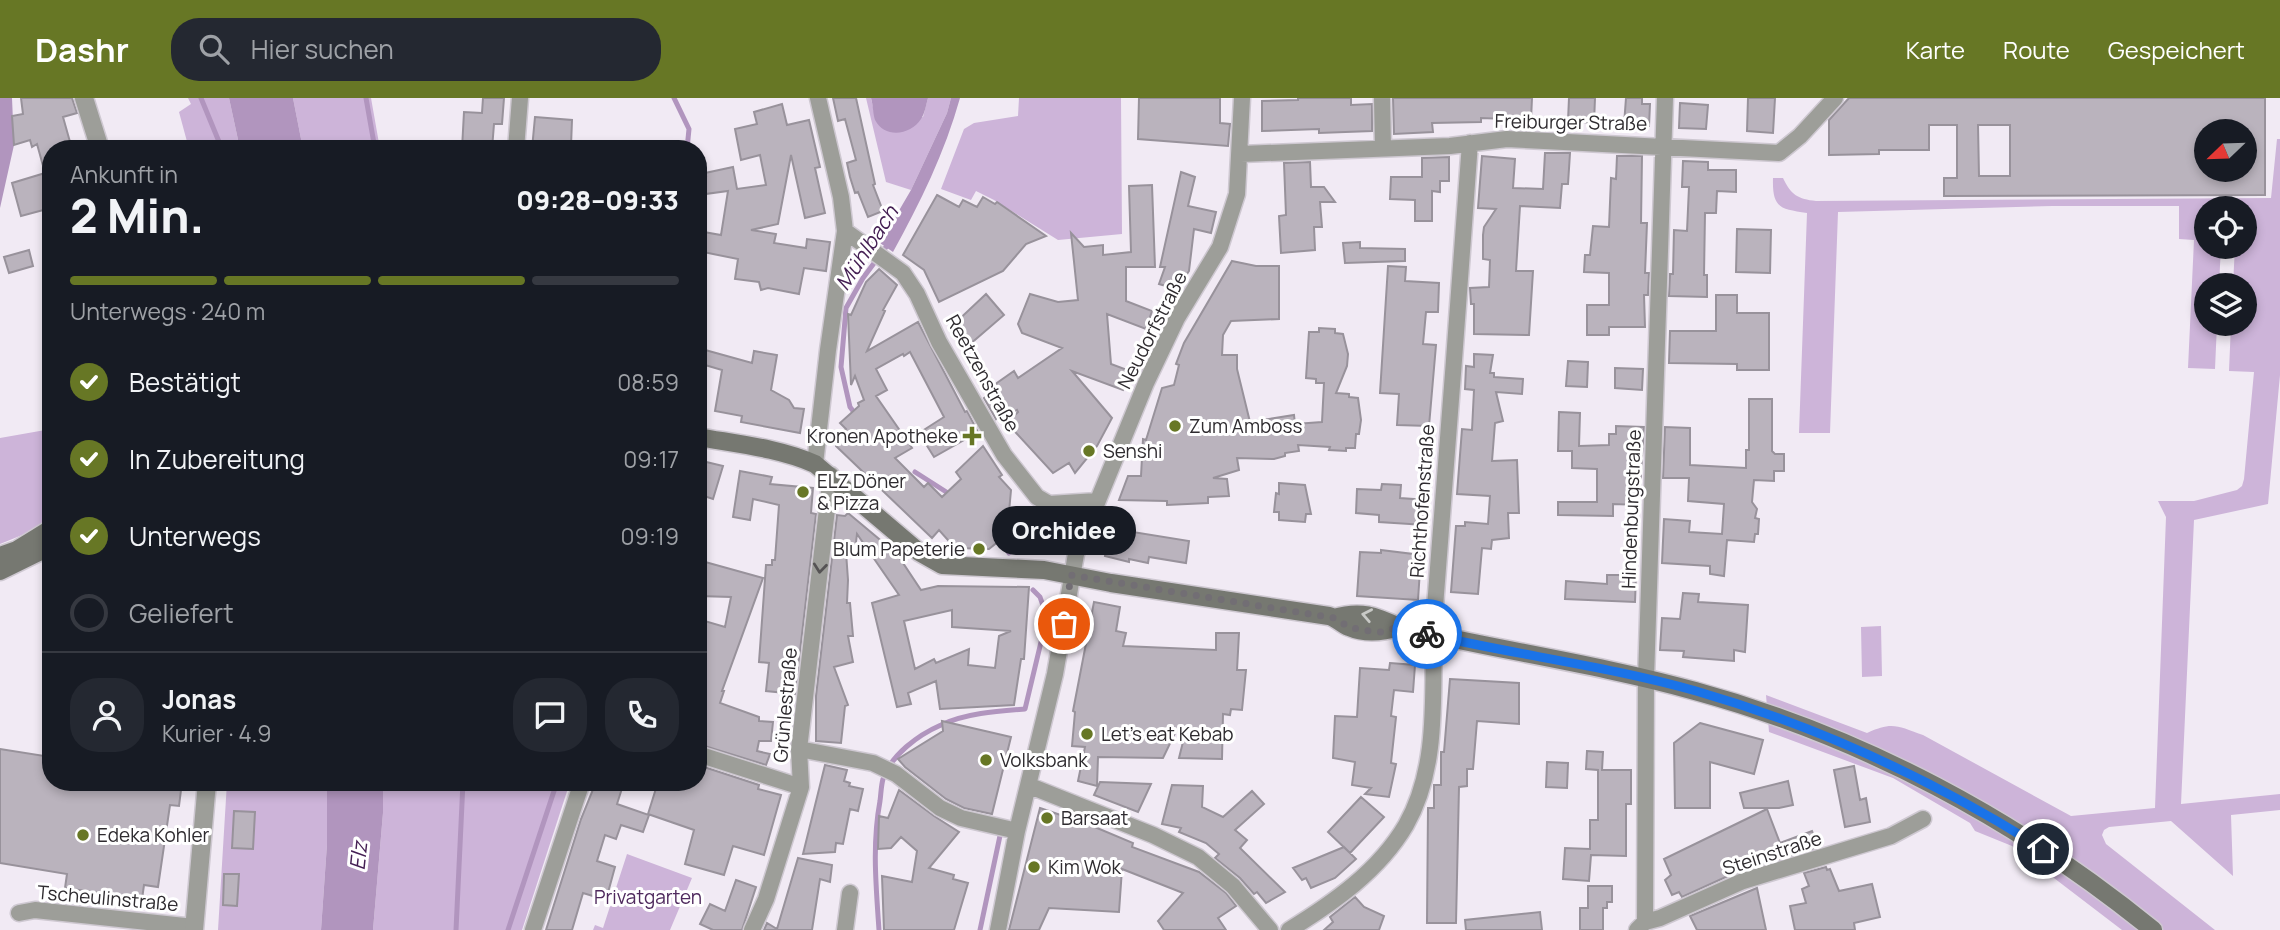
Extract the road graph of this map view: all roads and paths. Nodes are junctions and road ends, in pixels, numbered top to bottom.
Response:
1 (84, 98) edge
2 (520, 98) edge
3 (818, 98) edge
4 (1242, 98) edge
5 (1382, 98) edge
6 (1665, 98) edge
7 (1835, 98) edge
8 (97, 140) edge
9 (517, 140) edge
10 (1470, 143) junction
11 (1664, 146) junction
12 (1382, 148) junction
13 (1241, 154) junction
14 (845, 231) junction
15 (707, 439) edge
16 (815, 464) junction
17 (831, 475) junction
18 (1097, 501) junction
19 (42, 535) edge
20 (42, 550) edge
21 (0, 556) edge
22 (0, 571) edge
23 (1071, 575) junction
24 (1433, 635) junction
25 (1646, 679) junction
26 (799, 749) junction
27 (707, 757) edge
28 (1030, 786) junction
29 (801, 787) junction
30 (206, 791) edge
31 (579, 791) edge
32 (1923, 818) dead end
33 (1017, 831) junction
34 (850, 893) dead end
35 (19, 914) dead end
36 (1641, 926) edge
37 (194, 929) edge
38 (533, 930) edge
39 (752, 930) edge
40 (845, 930) edge
41 (998, 930) edge
42 (1270, 930) edge
43 (1289, 930) edge
44 (2153, 930) edge

1 - 8 street
2 - 9 street
3 - 14 street
4 - 13 street, Neudorfstraße
5 - 12 street
6 - 11 street, Hindenburgstraße
7 - 11 street, Freiburger Straße
10 - 11 street, Freiburger Straße
10 - 12 street, Freiburger Straße
10 - 24 street, Richthofenstraße
11 - 25 street, Hindenburgstraße
12 - 13 street, Freiburger Straße
13 - 18 street, Neudorfstraße
14 - 16 street
14 - 18 street, Reetzenstraße
15 - 16 main road
16 - 17 main road
17 - 23 main road
17 -> 26 street, Grünlestraße
18 - 23 street, Neudorfstraße
19 - 21 main road
20 - 22 main road
23 - 24 main road
23 - 28 street, Neudorfstraße
24 - 25 main road
24 - 43 street, Richthofenstraße
25 - 36 street, Hindenburgstraße
25 - 44 main road
26 - 29 street, Grünlestraße
26 - 33 street
27 - 29 street
28 - 33 street, Neudorfstraße
28 - 42 street
29 - 39 street, Grünlestraße
30 - 37 street, Tscheulinstraße
31 - 38 street
32 - 36 street, Steinstraße
33 - 41 street, Neudorfstraße
34 - 40 street
35 - 37 street, Tscheulinstraße

